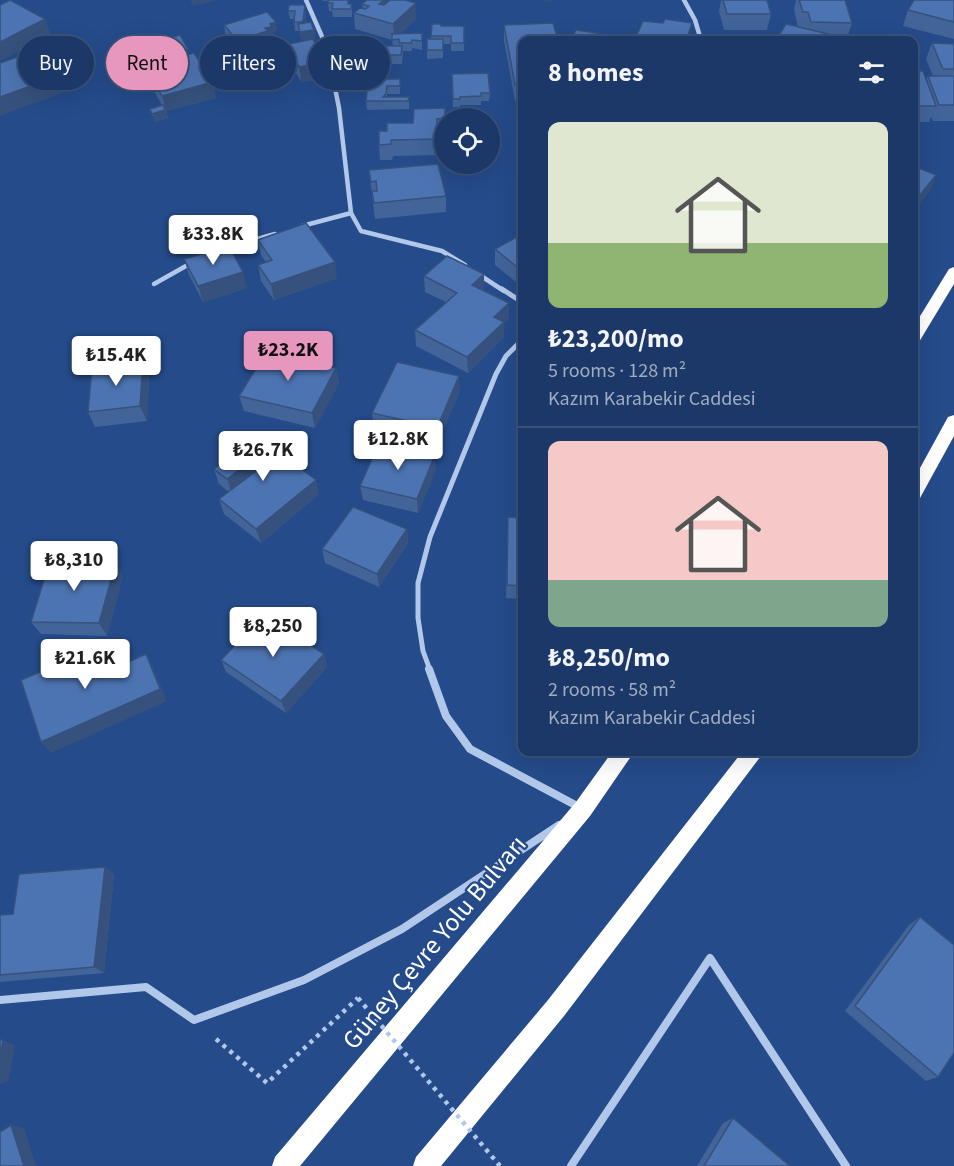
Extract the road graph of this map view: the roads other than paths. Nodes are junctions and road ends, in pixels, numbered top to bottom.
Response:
1 (306, 0) edge
2 (684, 0) edge
3 (700, 36) edge
4 (351, 213) junction
5 (296, 228) edge
6 (285, 231) edge
7 (219, 250) edge
8 (199, 258) edge
9 (954, 272) edge
10 (154, 284) dead end
11 (518, 299) edge
12 (918, 331) edge
13 (518, 344) edge
14 (954, 421) edge
15 (918, 486) edge
16 (621, 756) edge
17 (751, 756) edge
18 (583, 809) junction
19 (0, 1000) edge
20 (284, 1166) edge
21 (425, 1166) edge
22 (571, 1166) edge
23 (846, 1166) edge

1 - 4 street
2 - 3 street
4 - 5 street
4 - 11 street
6 - 7 street
8 - 10 street
9 - 12 highway
13 - 18 street
14 - 15 highway
16 - 18 highway, Güney Çevre Yolu Bulvarı
17 - 21 highway
18 - 19 street
18 - 20 highway, Güney Çevre Yolu Bulvarı
22 - 23 street

